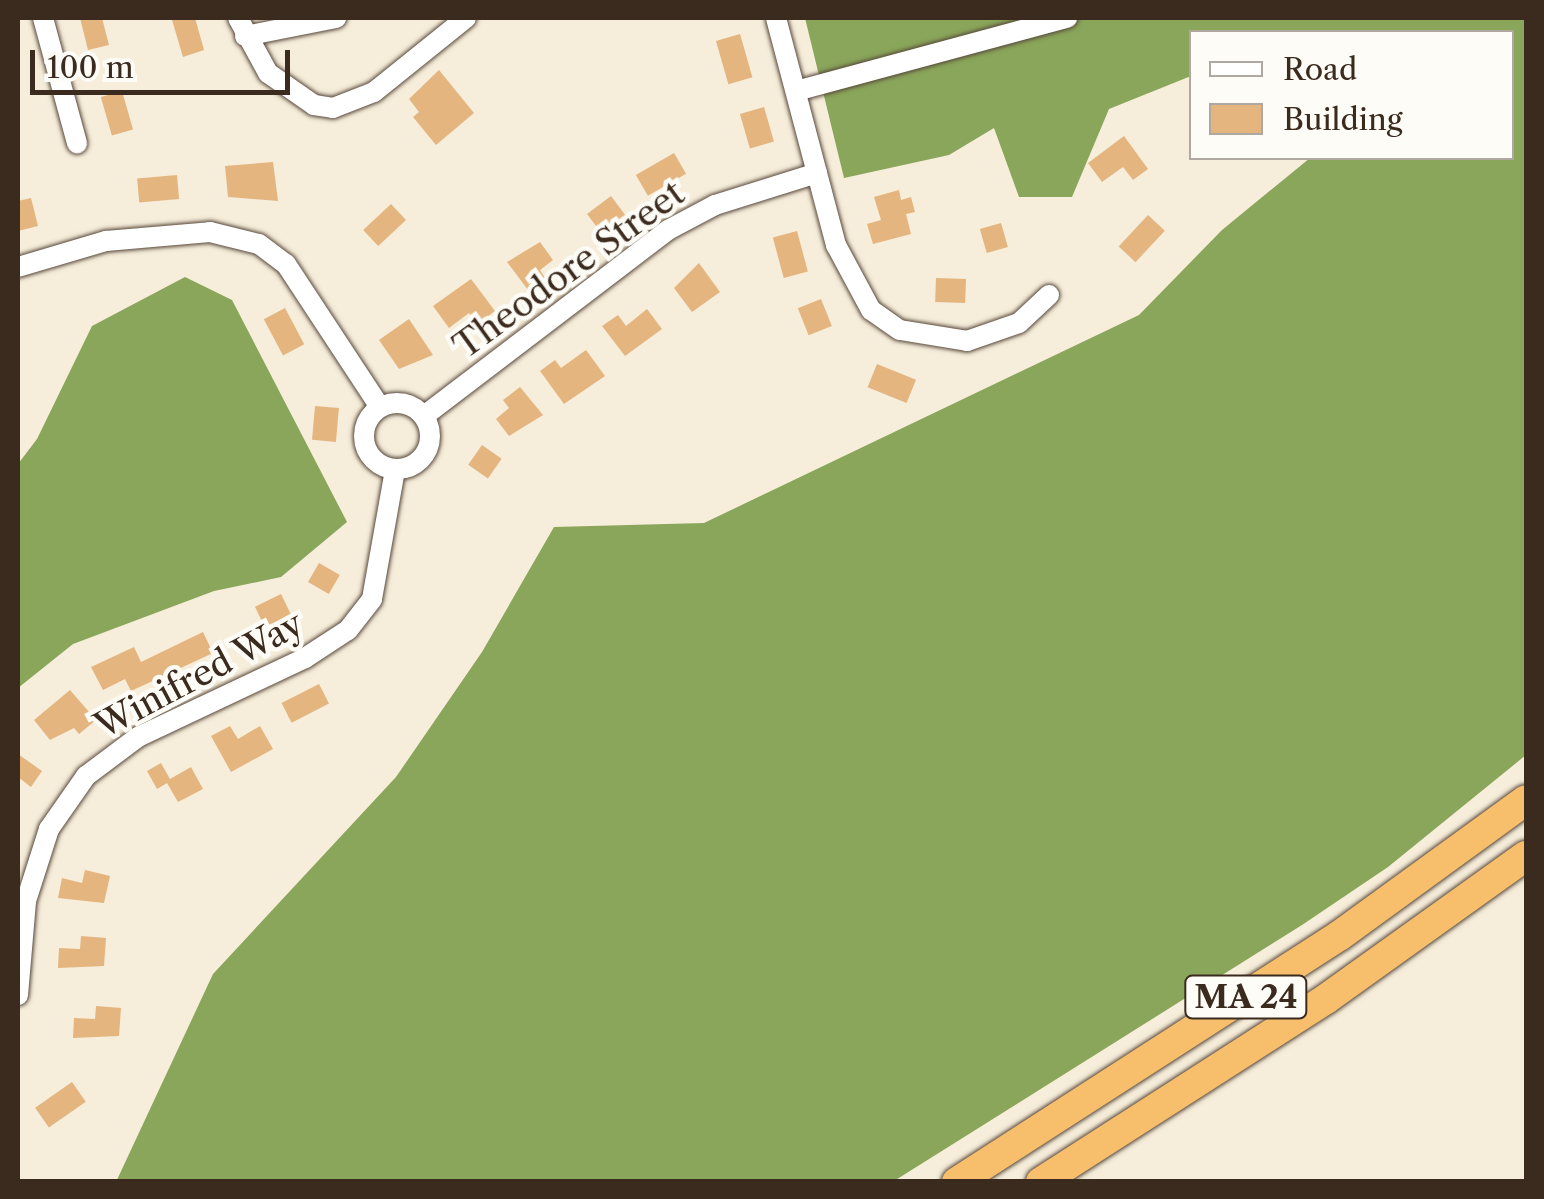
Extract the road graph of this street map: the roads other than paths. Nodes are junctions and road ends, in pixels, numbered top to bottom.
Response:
1 (44, 18) edge
2 (336, 18) edge
3 (466, 18) edge
4 (776, 18) edge
5 (1067, 18) edge
6 (241, 27) edge
7 (796, 91) junction
8 (77, 143) dead end
9 (817, 172) junction
10 (18, 267) edge
11 (1048, 296) dead end
12 (380, 408) junction
13 (424, 416) junction
14 (396, 470) junction
15 (1526, 800) edge
16 (1526, 856) edge
17 (18, 995) edge
18 (957, 1182) edge
19 (1041, 1182) edge

1 - 8 street
2 - 6 street
3 - 6 street
4 - 7 street
5 - 7 street
7 - 9 street
9 - 11 street
9 - 13 street, Theodore Street
10 - 12 street
12 - 13 street
12 - 14 street
13 - 14 street
14 - 17 street, Winifred Way
15 - 18 highway, MA 24
16 - 19 highway, MA 24

